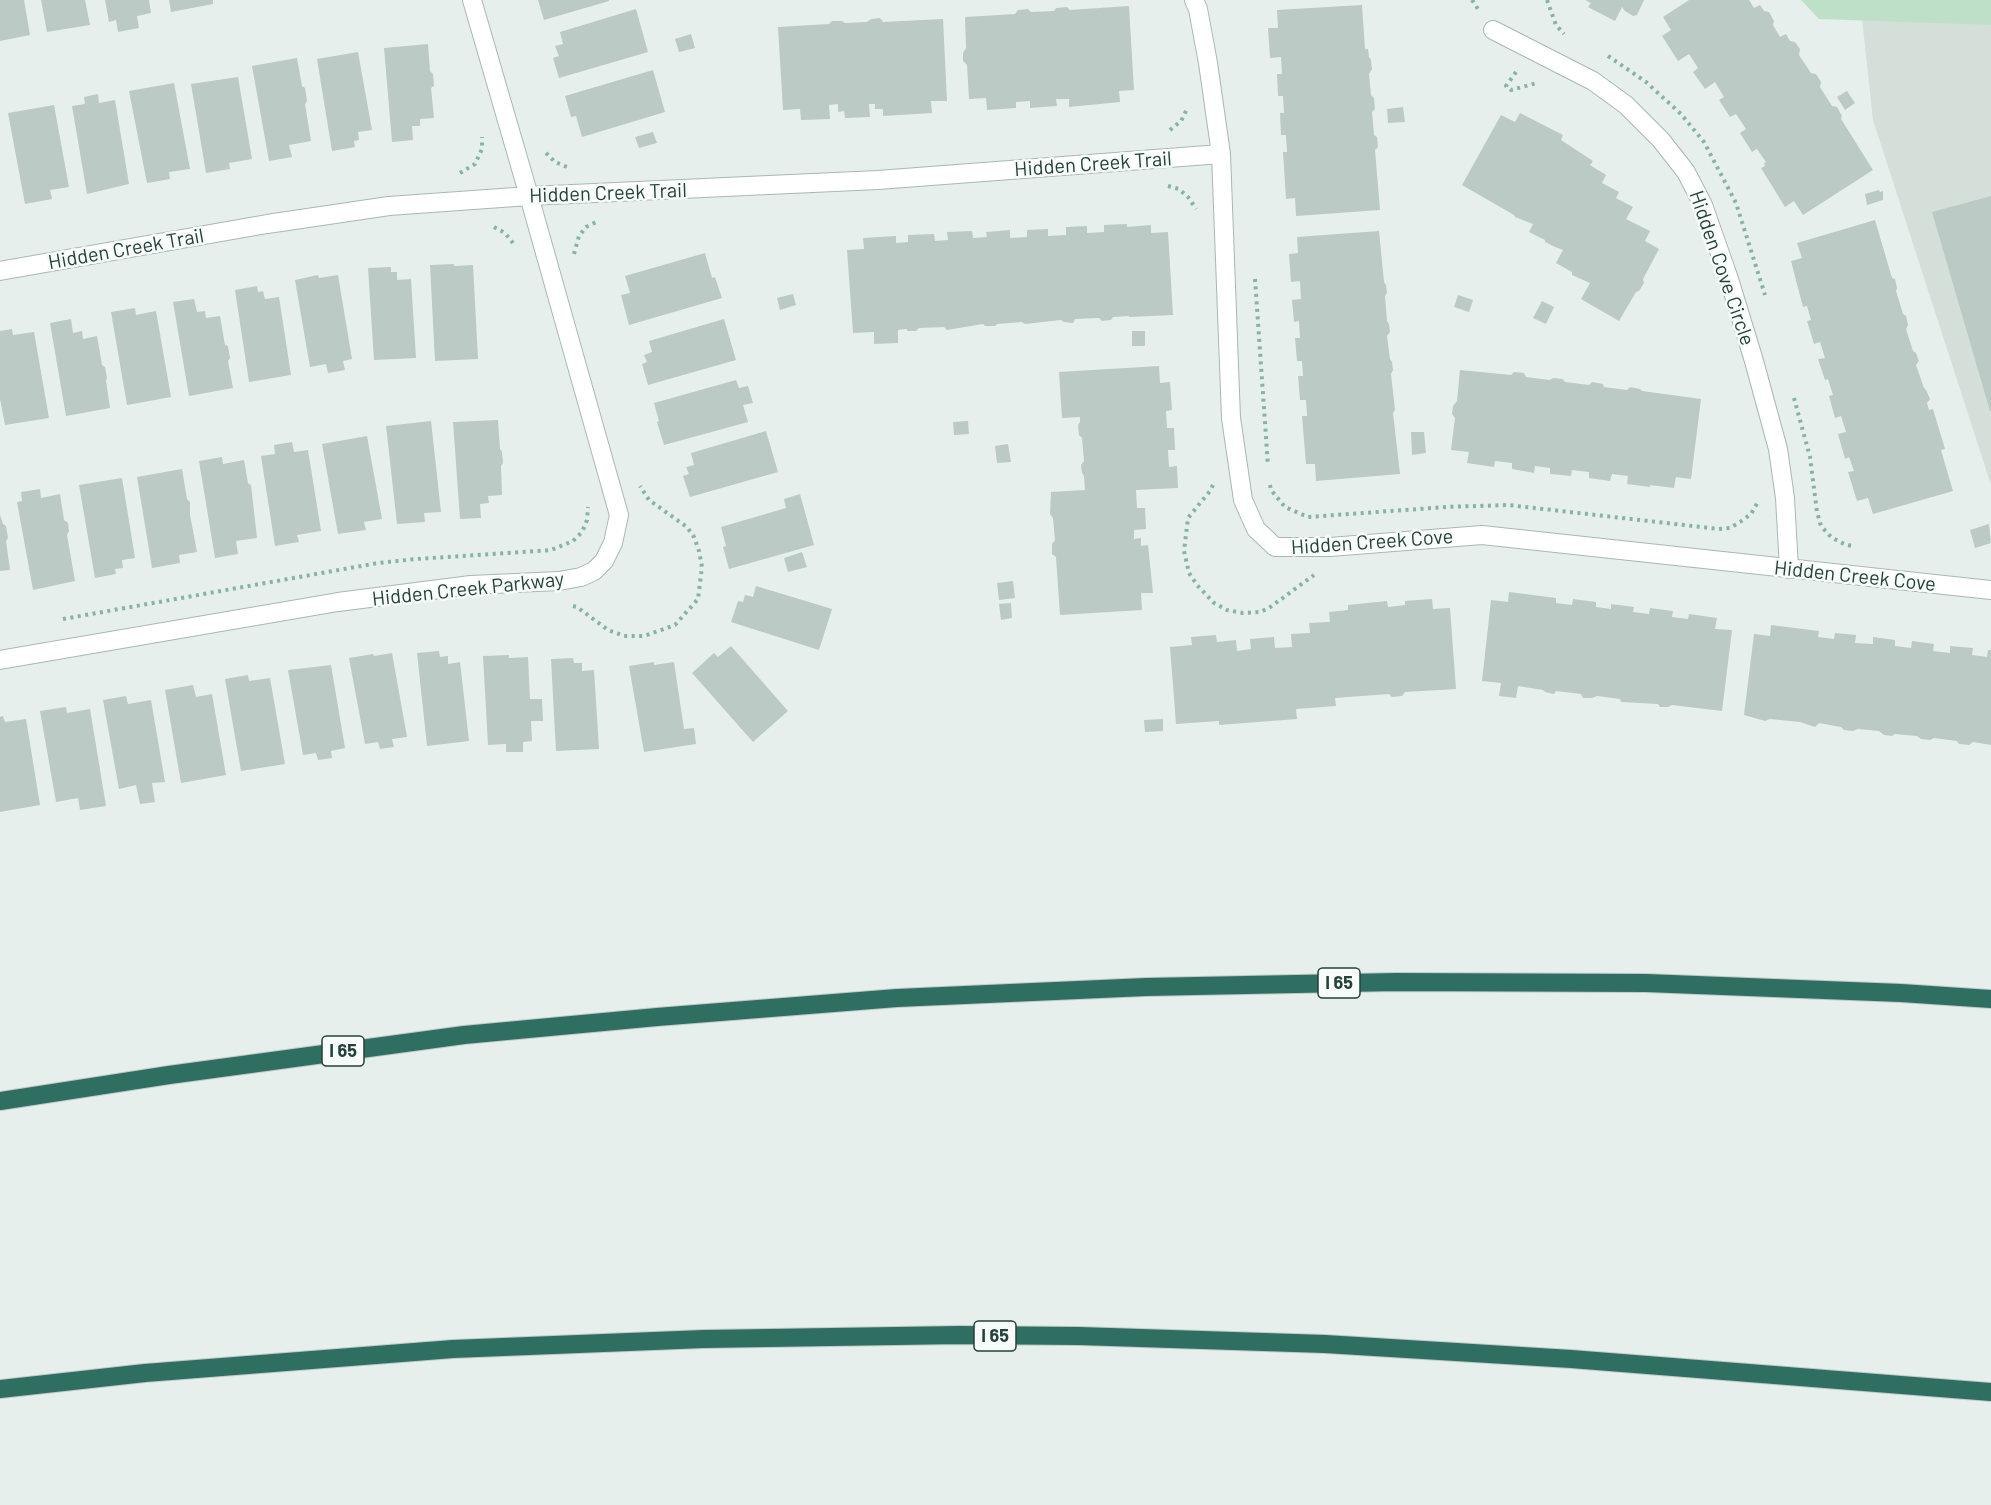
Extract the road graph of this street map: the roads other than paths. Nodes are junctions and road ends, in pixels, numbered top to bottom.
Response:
1 (472, 0) edge
2 (1194, 0) edge
3 (1493, 30) dead end
4 (1221, 154) junction
5 (530, 196) junction
6 (0, 271) edge
7 (1789, 569) junction
8 (1991, 590) edge
9 (0, 660) edge
10 (1991, 999) edge
11 (0, 1101) edge
12 (0, 1389) edge
13 (1991, 1392) edge

1 - 5 street, Hidden Creek Parkway
2 - 4 street, Hidden Creek Cove
3 - 7 street, Hidden Cove Circle
4 - 5 street, Hidden Creek Trail
4 - 7 street, Hidden Creek Cove
5 - 6 street, Hidden Creek Trail
5 - 9 street, Hidden Creek Parkway
7 - 8 street, Hidden Creek Cove
10 - 11 highway, I 65
12 - 13 highway, I 65

